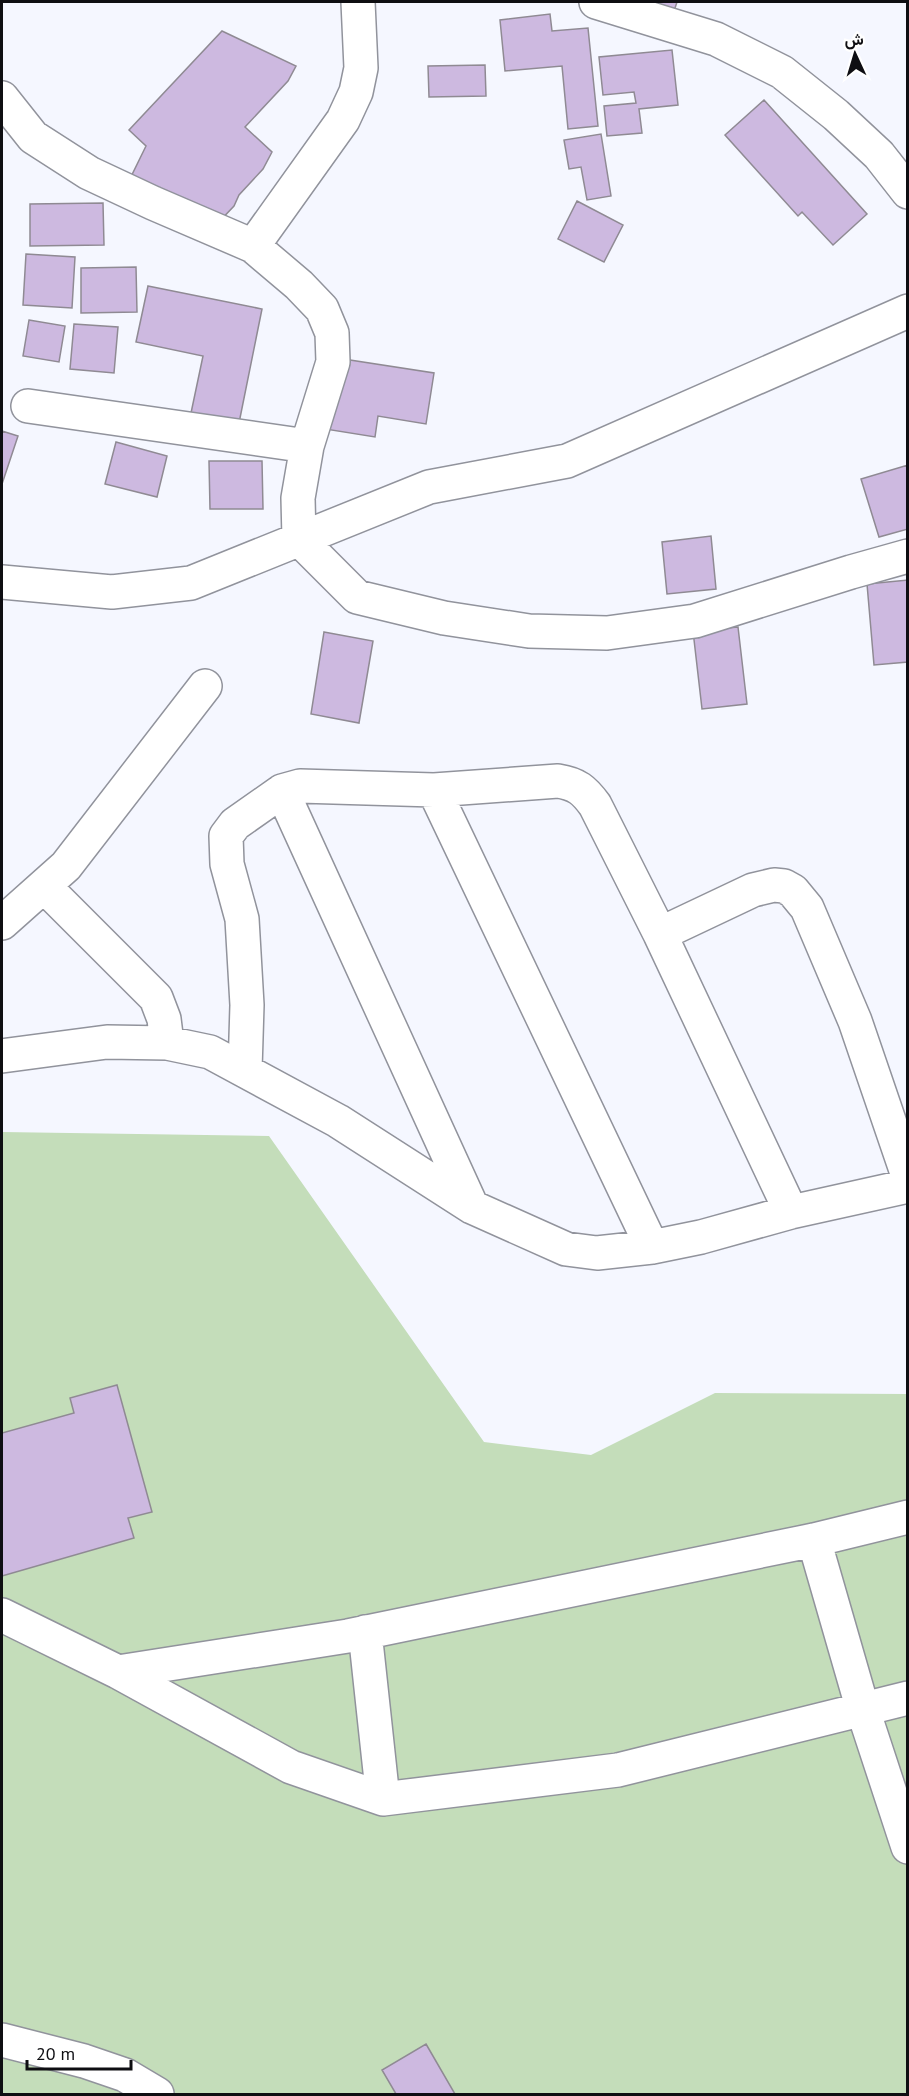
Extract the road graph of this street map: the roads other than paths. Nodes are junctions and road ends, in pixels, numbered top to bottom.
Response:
1 (358, 2) edge
2 (596, 2) edge
3 (4, 104) edge
4 (908, 192) edge
5 (253, 246) junction
6 (908, 310) edge
7 (28, 406) dead end
8 (308, 446) junction
9 (299, 539) junction
10 (908, 556) edge
11 (2, 582) edge
12 (205, 686) dead end
13 (434, 790) junction
14 (282, 791) junction
15 (44, 886) junction
16 (2, 923) edge
17 (660, 933) junction
18 (167, 1043) junction
19 (2, 1056) edge
20 (245, 1070) junction
21 (908, 1176) edge
22 (908, 1186) edge
23 (472, 1207) junction
24 (791, 1212) junction
25 (652, 1247) junction
26 (908, 1517) edge
27 (814, 1540) junction
28 (2, 1615) edge
29 (365, 1632) junction
30 (118, 1672) junction
31 (908, 1698) edge
32 (863, 1710) junction
33 (383, 1798) junction
34 (908, 1847) edge
35 (2, 2040) edge
36 (157, 2094) edge

1 - 5 street
2 - 4 street
3 - 5 street
5 - 8 street
6 - 9 street
7 - 8 street
8 - 9 street
9 - 10 street
9 - 11 street
12 - 15 street
13 - 14 street
13 - 17 street
13 - 25 street
14 - 20 street
14 - 23 street
15 - 16 street
15 - 18 street
17 - 21 street
17 - 24 street
18 - 19 street
18 - 20 street
20 - 23 street
22 - 24 street
23 - 25 street
24 - 25 street
26 - 27 street
27 - 29 street
27 - 32 street
28 - 30 street
29 - 30 street
29 - 33 street
30 - 33 street
31 - 32 street
32 - 33 street
32 - 34 street
35 - 36 street

